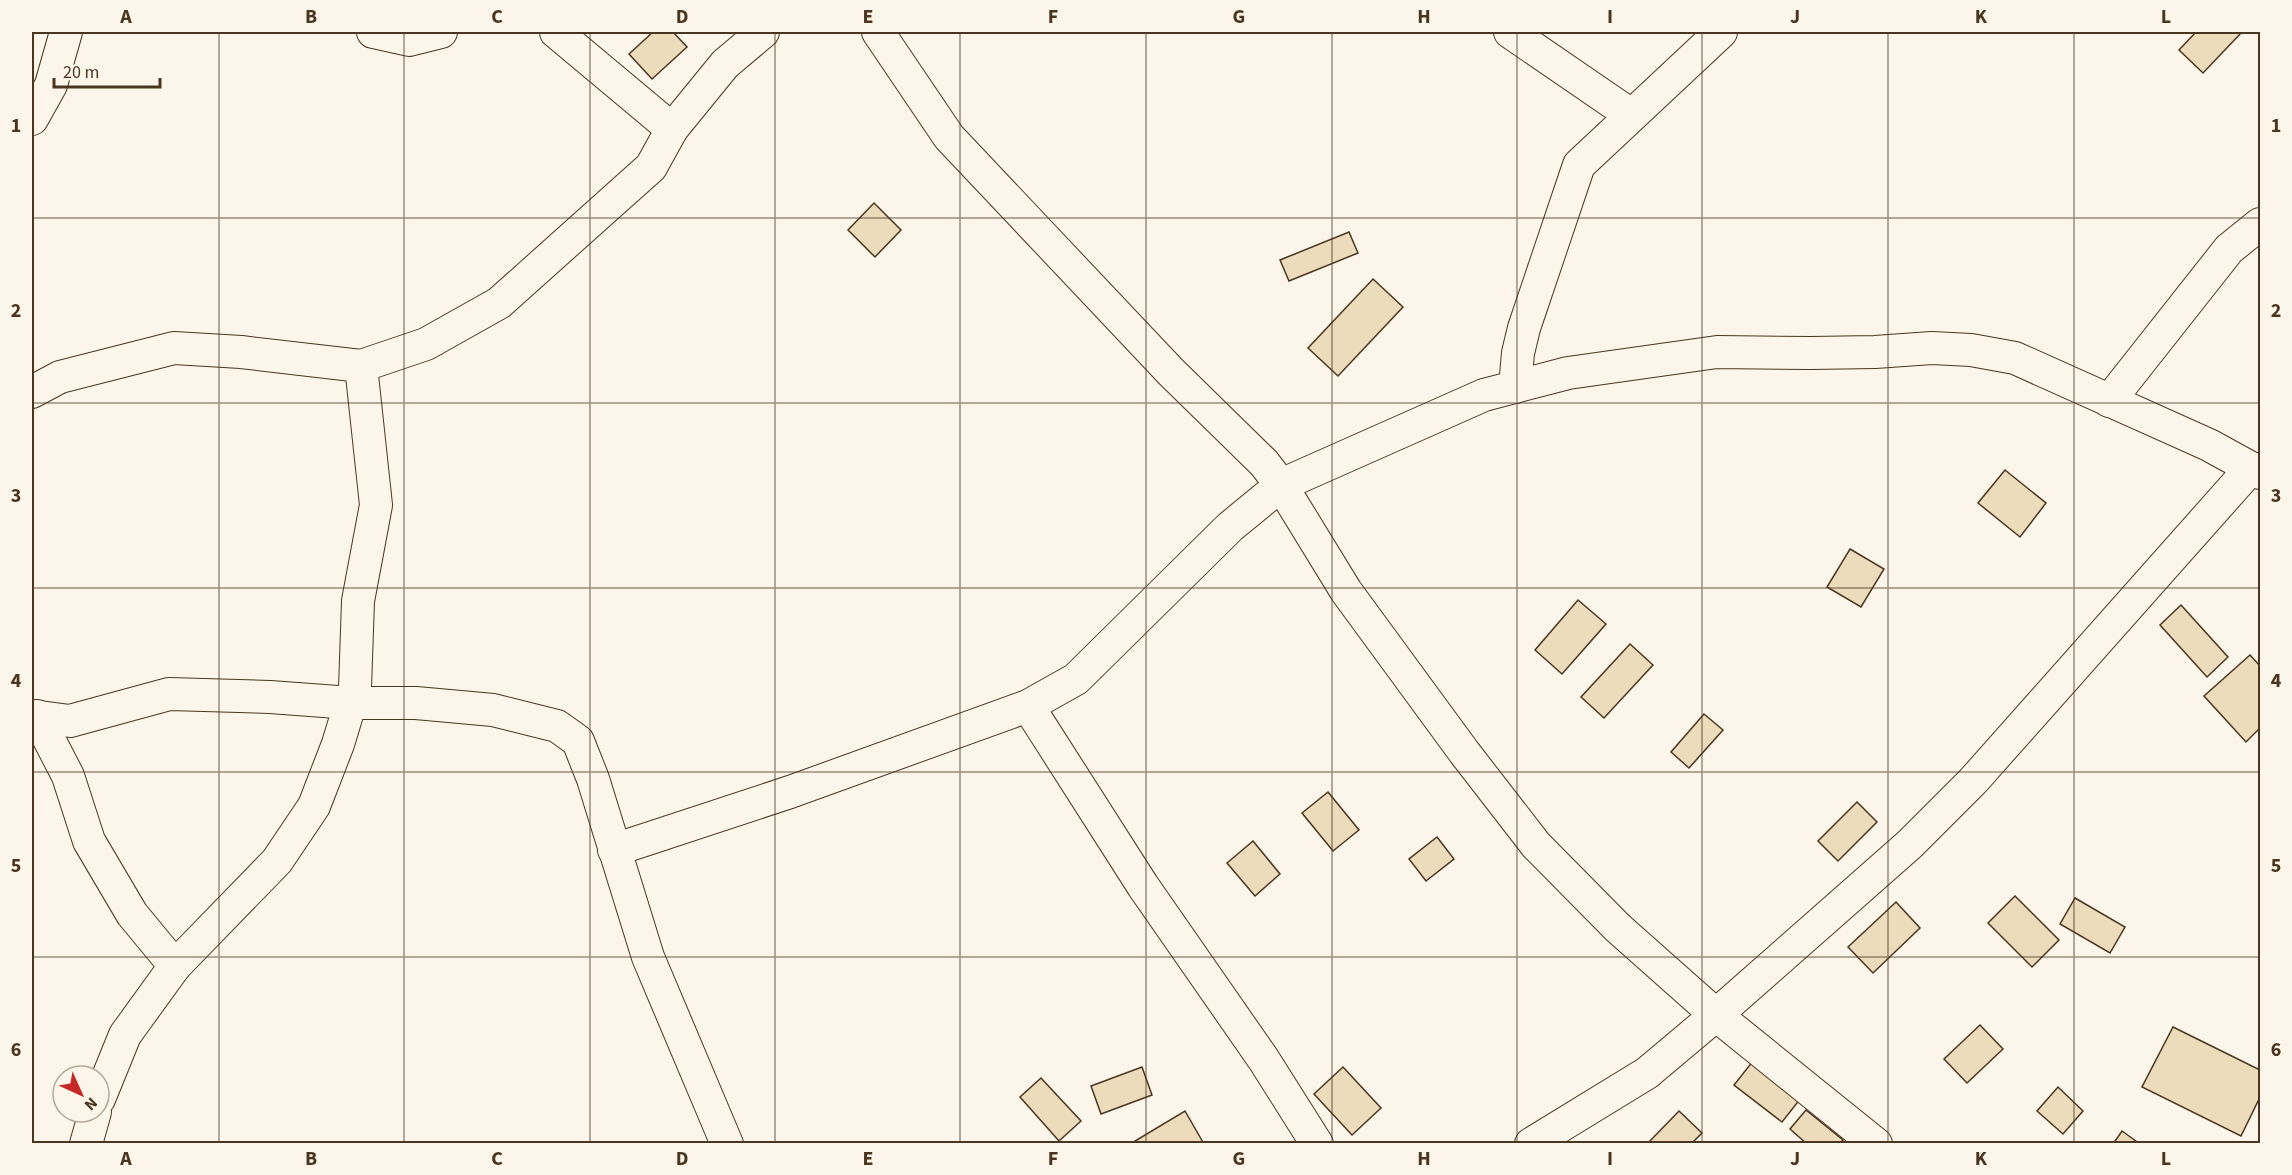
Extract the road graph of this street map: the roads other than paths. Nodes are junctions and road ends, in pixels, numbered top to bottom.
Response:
1 (66, 32) edge
2 (373, 32) edge
3 (441, 32) edge
4 (556, 32) edge
5 (763, 32) edge
6 (878, 32) edge
7 (1510, 32) edge
8 (1721, 32) edge
9 (1631, 115) junction
10 (32, 119) edge
11 (672, 129) junction
12 (2260, 224) edge
13 (361, 366) junction
14 (1515, 387) junction
15 (32, 392) edge
16 (2109, 401) junction
17 (2256, 471) edge
18 (1281, 485) junction
19 (351, 703) junction
20 (1028, 706) junction
21 (34, 716) edge
22 (614, 850) junction
23 (175, 966) junction
24 (1716, 1015) junction
25 (111, 1069) edge
26 (91, 1124) edge
27 (86, 1143) edge
28 (728, 1143) edge
29 (1317, 1143) edge
30 (1531, 1143) edge
31 (1876, 1143) edge

1 - 10 street
2 - 3 street
4 - 11 street
5 - 11 street
6 - 18 street
7 - 9 street
8 - 9 street
9 - 14 street
11 - 13 street
12 - 16 street
13 - 15 street
13 - 19 street
14 - 16 street
14 - 18 street
16 - 17 street
17 - 24 street
18 - 20 street
18 - 24 street
19 - 21 street
19 - 22 street
19 - 23 street
20 - 22 street
20 - 29 street
21 - 23 street
22 - 28 street
23 - 25 street
24 - 30 street
24 - 31 street
26 - 27 street

